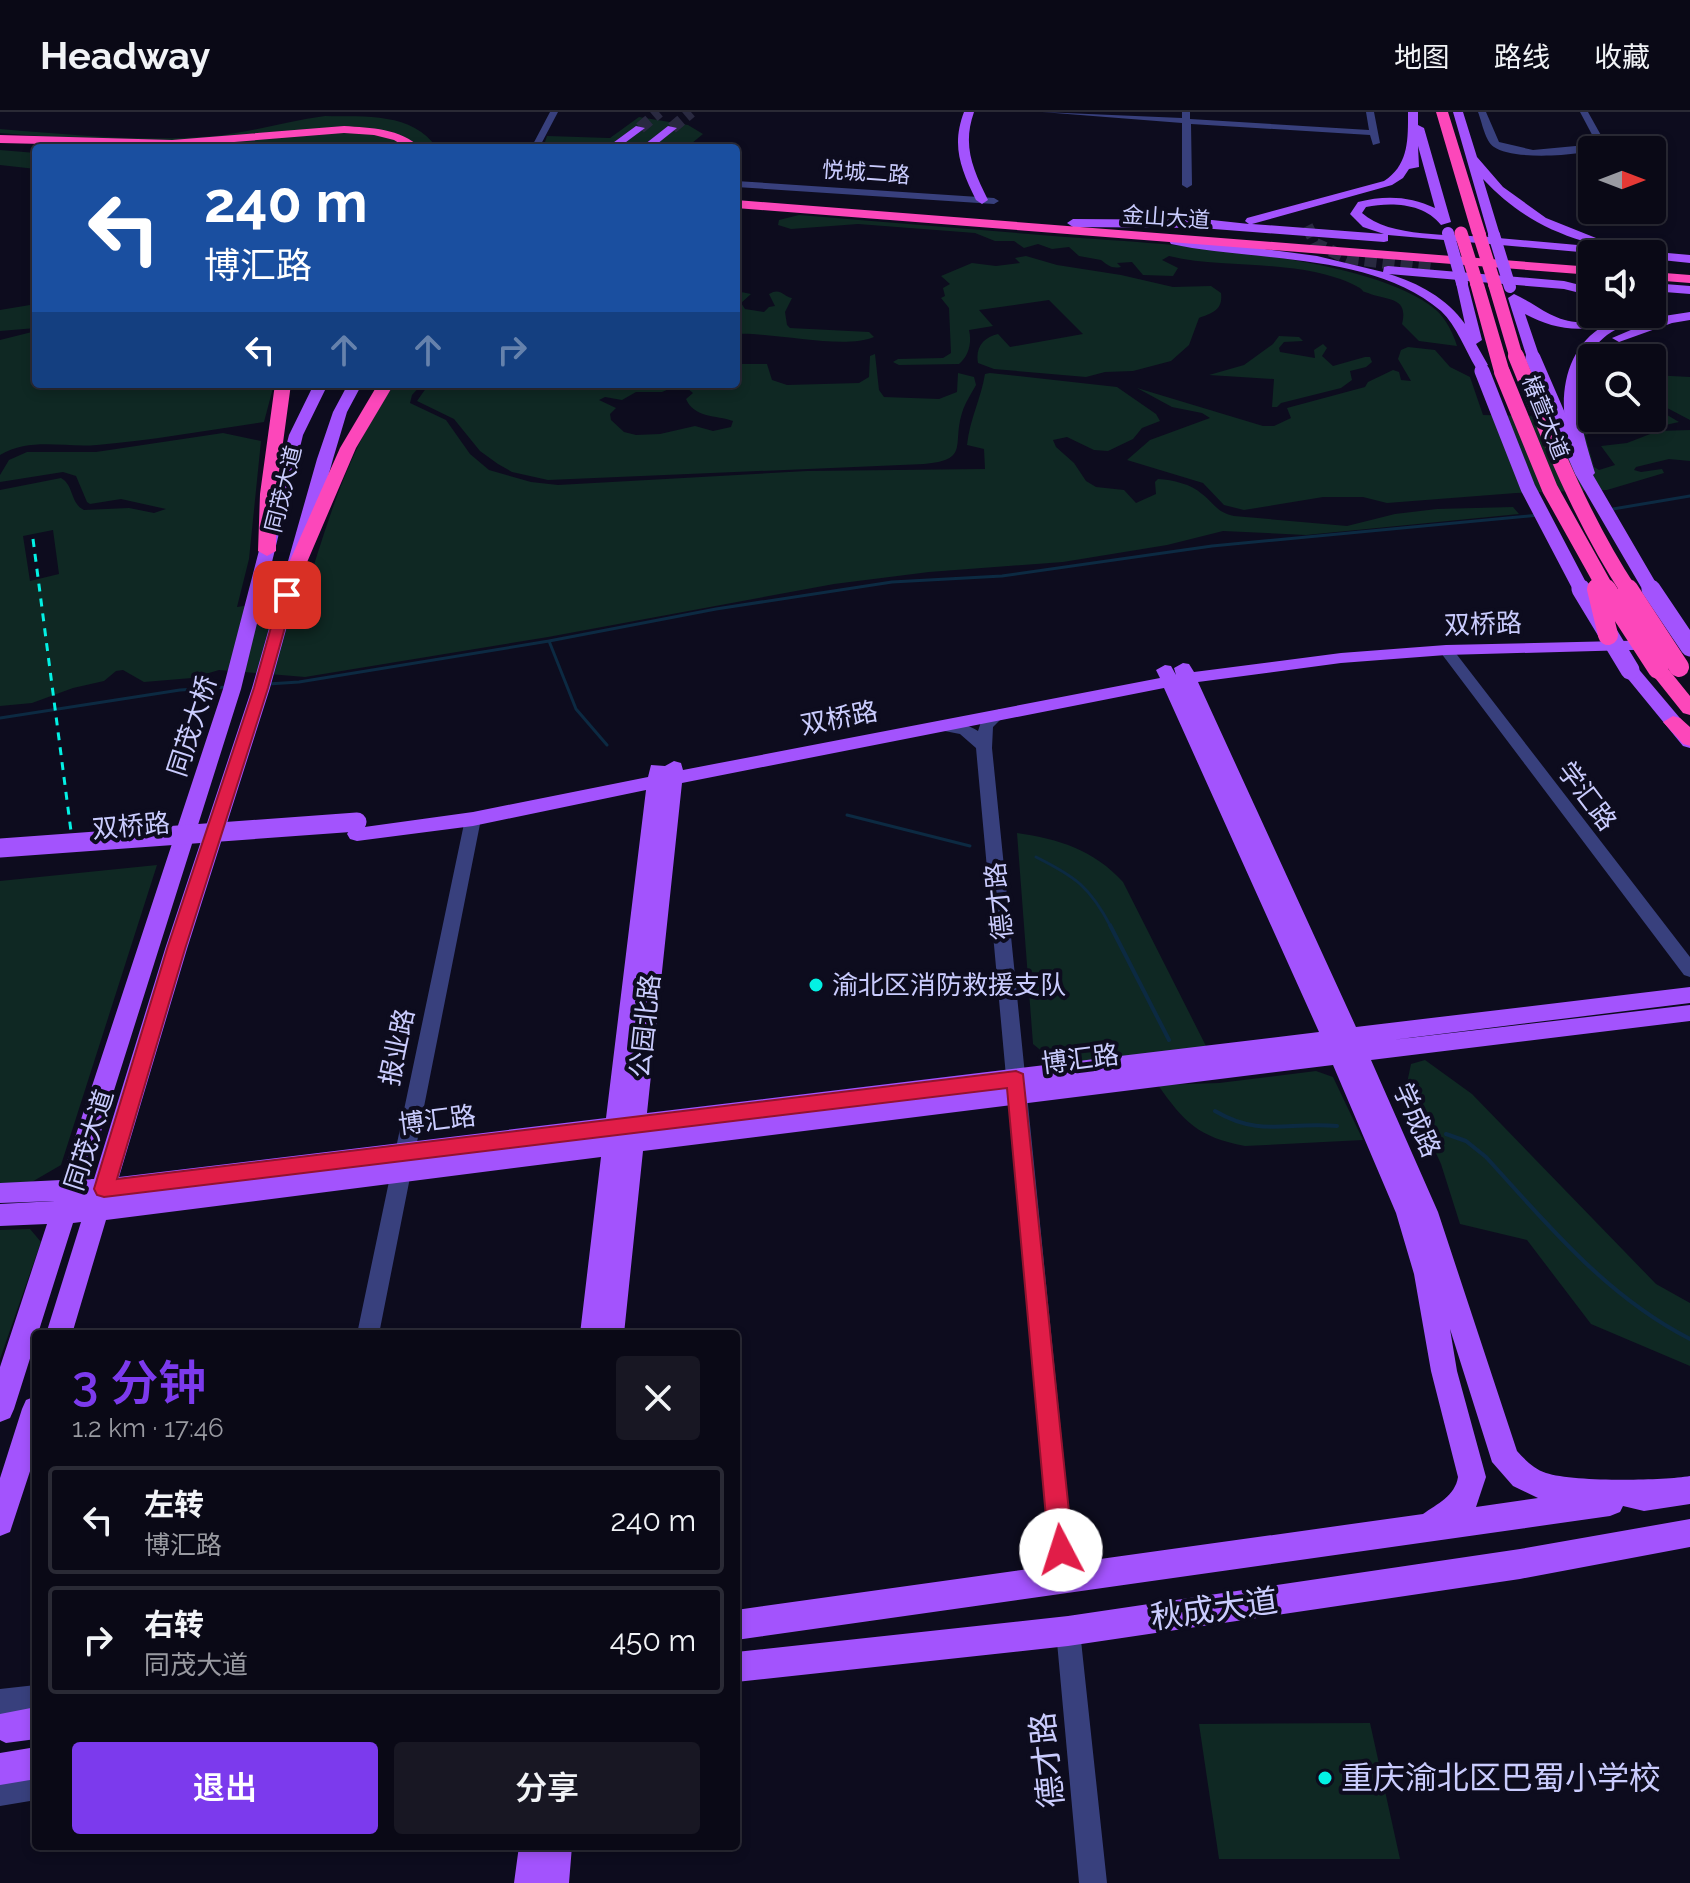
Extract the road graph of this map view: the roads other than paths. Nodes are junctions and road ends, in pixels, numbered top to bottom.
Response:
1 (554, 112) edge
2 (958, 112) edge
3 (969, 112) edge
4 (1046, 112) edge
5 (1112, 112) edge
6 (1370, 112) edge
7 (1413, 112) edge
8 (1427, 112) edge
9 (1442, 112) edge
10 (1458, 112) edge
11 (1482, 112) edge
12 (1584, 112) edge
13 (1186, 117) edge
14 (640, 128) tunnel mouth
15 (672, 128) tunnel mouth
16 (0, 139) edge
17 (48, 142) junction
18 (73, 144) edge
19 (287, 144) edge
20 (401, 144) edge
21 (412, 144) edge
22 (537, 144) edge
23 (617, 144) edge
24 (650, 144) edge
25 (0, 147) edge
26 (32, 150) edge
27 (1412, 152) junction
28 (1471, 157) junction
29 (740, 184) edge
30 (1187, 185) dead end
31 (740, 196) edge
32 (983, 200) junction
33 (740, 204) edge
34 (1444, 219) junction
35 (1073, 223) junction
36 (1201, 224) junction
37 (1307, 226) dead end
38 (1455, 233) junction
39 (1154, 238) junction
40 (1598, 240) edge
41 (1578, 248) edge
42 (1578, 253) edge
43 (1666, 256) edge
44 (1690, 259) edge
45 (1311, 260) junction
46 (1578, 261) edge
47 (1666, 268) edge
48 (1434, 269) tunnel mouth
49 (1578, 270) edge
50 (1690, 270) edge
51 (1666, 277) edge
52 (1690, 279) edge
53 (1578, 281) edge
54 (1470, 283) junction
55 (1578, 288) edge
56 (1690, 290) edge
57 (1507, 291) junction
58 (1666, 291) edge
59 (1690, 316) edge
60 (1578, 326) edge
61 (1611, 328) edge
62 (1596, 344) edge
63 (1607, 344) edge
64 (1525, 357) junction
65 (1482, 368) junction
66 (1578, 379) edge
67 (282, 388) edge
68 (319, 388) edge
69 (353, 388) edge
70 (384, 388) edge
71 (1591, 486) junction
72 (267, 551) junction
73 (1611, 564) junction
74 (1591, 565) junction
75 (293, 574) junction
76 (287, 595) joint
77 (255, 597) joint
78 (1608, 635) junction
79 (1687, 639) edge
80 (1446, 650) junction
81 (1685, 673) edge
82 (1176, 674) junction
83 (1690, 709) edge
84 (999, 714) junction
85 (1673, 722) joint
86 (938, 726) junction
87 (824, 741) junction
88 (1690, 741) edge
89 (984, 748) junction
90 (665, 773) junction
91 (592, 788) junction
92 (473, 819) junction
93 (357, 828) junction
94 (0, 848) edge
95 (0, 862) edge
96 (203, 868) joint
97 (173, 869) joint
98 (1690, 970) edge
99 (1690, 995) edge
100 (1690, 1013) edge
101 (1345, 1046) junction
102 (1017, 1086) junction
103 (624, 1136) junction
104 (401, 1163) junction
105 (0, 1193) edge
106 (100, 1200) junction
107 (69, 1202) junction
108 (0, 1215) edge
109 (60, 1330) edge
110 (369, 1330) edge
111 (594, 1330) edge
112 (611, 1330) edge
113 (0, 1409) edge
114 (32, 1422) edge
115 (1690, 1490) edge
116 (1659, 1494) junction
117 (0, 1522) edge
118 (1427, 1528) junction
119 (1690, 1533) edge
120 (1064, 1580) junction
121 (740, 1624) edge
122 (1068, 1631) junction
123 (740, 1667) edge
124 (32, 1764) edge
125 (0, 1769) edge
126 (32, 1788) edge
127 (0, 1793) edge
128 (535, 1850) edge
129 (556, 1850) edge
130 (531, 1883) edge
131 (552, 1883) edge
132 (1093, 1883) edge

1 - 22 street
2 - 32 main road
3 - 32 main road
4 - 13 street
5 - 13 street
6 - 13 street
7 - 27 main road
7 - 34 main road
8 - 38 highway, 椿萱大道
9 - 57 highway, 椿萱大道, bridge
10 - 28 main road
11 - 12 street
13 - 30 street
14 - 23 main road
15 - 24 main road
16 - 17 highway
17 - 18 highway
17 - 21 highway
19 - 20 highway
25 - 26 highway
27 - 36 main road
27 - 37 main road
28 - 40 main road
28 - 57 main road, bridge
29 - 32 street, 悦城二路
31 - 35 highway, 金山大道
33 - 39 highway, 金山大道
34 - 38 main road
34 - 41 main road
35 - 36 main road
35 - 46 highway, 金山大道
36 - 42 main road
38 - 54 highway, 椿萱大道, bridge
39 - 45 main road
39 - 49 highway, 金山大道
43 - 44 main road
45 - 55 main road
45 - 65 main road
47 - 50 highway
48 - 53 main road
51 - 52 highway
54 - 65 main road
54 - 74 highway, 椿萱大道, bridge
56 - 58 main road
57 - 60 main road
57 - 64 highway, 椿萱大道
57 - 64 main road
59 - 63 main road
61 - 62 main road
64 - 71 main road, bridge
64 - 73 highway, 椿萱大道, bridge
65 - 78 main road, bridge
66 - 71 main road, bridge
67 - 72 highway
68 - 72 main road, 同茂大道
69 - 75 main road, 同茂大道
70 - 75 highway
71 - 79 main road, bridge
72 - 77 main road, 同茂大道
73 - 79 highway, bridge
73 - 81 highway, 椿萱大道, bridge
74 - 78 highway, bridge
74 - 83 highway, 椿萱大道, bridge
75 - 76 main road, 同茂大道
76 - 96 main road, 同茂大桥
77 - 97 main road, 同茂大桥
78 - 85 main road, bridge
79 - 80 main road, 双桥路
79 - 82 main road, 双桥路
80 - 82 main road, 双桥路
80 - 98 street, 学汇路
82 - 84 main road, 双桥路
82 - 87 main road, 双桥路
82 - 101 main road, 学成路
84 - 86 main road, 双桥路
84 - 89 street, 德才路
85 - 88 highway
86 - 87 main road, 双桥路
86 - 89 street
87 - 90 main road, 双桥路
89 - 102 street, 德才路
90 - 91 main road, 双桥路
90 - 103 main road, 公园北路
91 - 92 main road, 双桥路
91 - 93 main road, 双桥路
92 - 93 main road, 双桥路
92 - 104 street, 报业路
93 - 94 main road, 双桥路, bridge
93 - 95 main road, 双桥路
96 - 106 main road, 同茂大道
97 - 107 main road, 同茂大道
99 - 101 main road, 博汇路
100 - 101 main road, 博汇路
101 - 102 main road, 博汇路
101 - 116 main road, 学成路
101 - 118 main road, 学成路
102 - 103 main road, 博汇路
102 - 120 street, 德才路
103 - 104 main road, 博汇路
103 - 111 main road, 公园北路
103 - 112 main road, 公园北路
104 - 106 main road, 博汇路
104 - 110 street, 报业路
105 - 107 main road, 博汇路
106 - 107 main road, 博汇路
106 - 109 main road, 同茂大道
107 - 108 main road, 博汇路
107 - 113 main road, 同茂大道
114 - 117 main road
115 - 116 main road, 秋成大道
116 - 118 main road, 秋成大道
118 - 120 main road, 秋成大道
119 - 122 main road, 秋成大道
120 - 121 main road, 秋成大道
122 - 123 main road, 秋成大道
122 - 132 street, 德才路
124 - 125 main road
126 - 127 street
128 - 130 main road
129 - 131 main road

